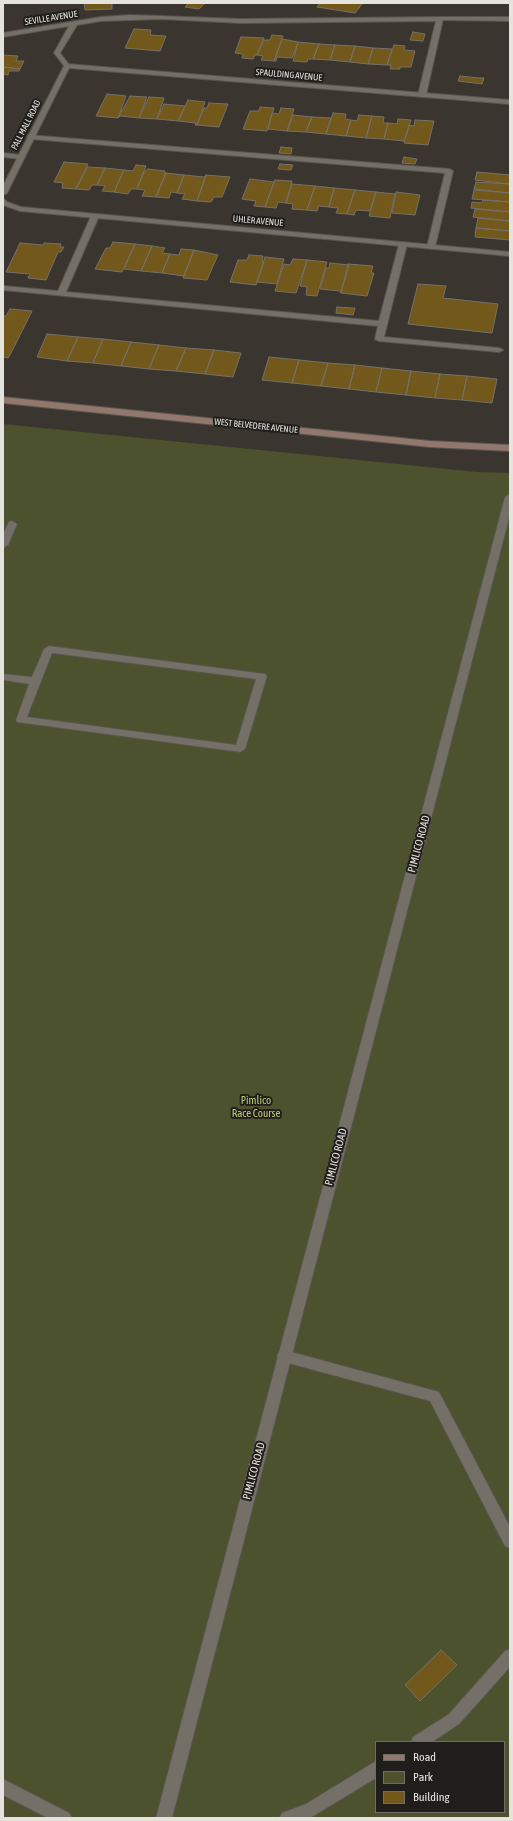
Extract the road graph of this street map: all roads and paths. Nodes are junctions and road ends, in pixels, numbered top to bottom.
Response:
1 (440, 19) junction
2 (510, 19) edge
3 (74, 24) junction
4 (3, 35) edge
5 (68, 66) junction
6 (422, 95) junction
7 (510, 102) edge
8 (32, 137) junction
9 (3, 155) edge
10 (21, 157) junction
11 (3, 193) edge
12 (4, 202) edge
13 (95, 216) junction
14 (403, 244) junction
15 (431, 247) junction
16 (510, 254) edge
17 (3, 288) edge
18 (61, 293) junction
19 (383, 324) junction
20 (499, 350) dead end
21 (3, 400) edge
22 (510, 448) edge
23 (510, 497) edge
24 (508, 512) edge
25 (12, 524) dead end
26 (3, 545) edge
27 (3, 677) edge
28 (34, 681) junction
29 (284, 1356) junction
30 (510, 1541) edge
31 (510, 1656) edge
32 (420, 1741) edge
33 (375, 1770) edge
34 (3, 1787) edge
35 (64, 1818) edge
36 (164, 1818) edge
37 (287, 1818) edge

1 - 2 street, SEVILLE AVENUE
1 - 3 street, SEVILLE AVENUE
1 - 6 street
3 - 4 street, SEVILLE AVENUE
3 - 5 street
5 - 6 street, SPAULDING AVENUE
5 - 8 street, PALL MALL ROAD
6 - 7 street, SPAULDING AVENUE
8 - 10 street, PALL MALL ROAD
8 - 15 street
9 - 10 street
10 - 11 street, PALL MALL ROAD
12 - 13 street, UHLER AVENUE
13 - 14 street, UHLER AVENUE
13 - 18 street
14 - 15 street, UHLER AVENUE
14 - 19 street
15 - 16 street, UHLER AVENUE
17 - 18 street
18 - 19 street
19 - 20 street
21 - 22 main road, WEST BELVEDERE AVENUE
23 - 24 street, PIMLICO ROAD
24 - 29 street, PIMLICO ROAD
25 - 26 street
27 - 28 street
28 - 28 street
29 - 30 street
29 - 36 street, PIMLICO ROAD
31 - 32 street
33 - 37 street
34 - 35 street

